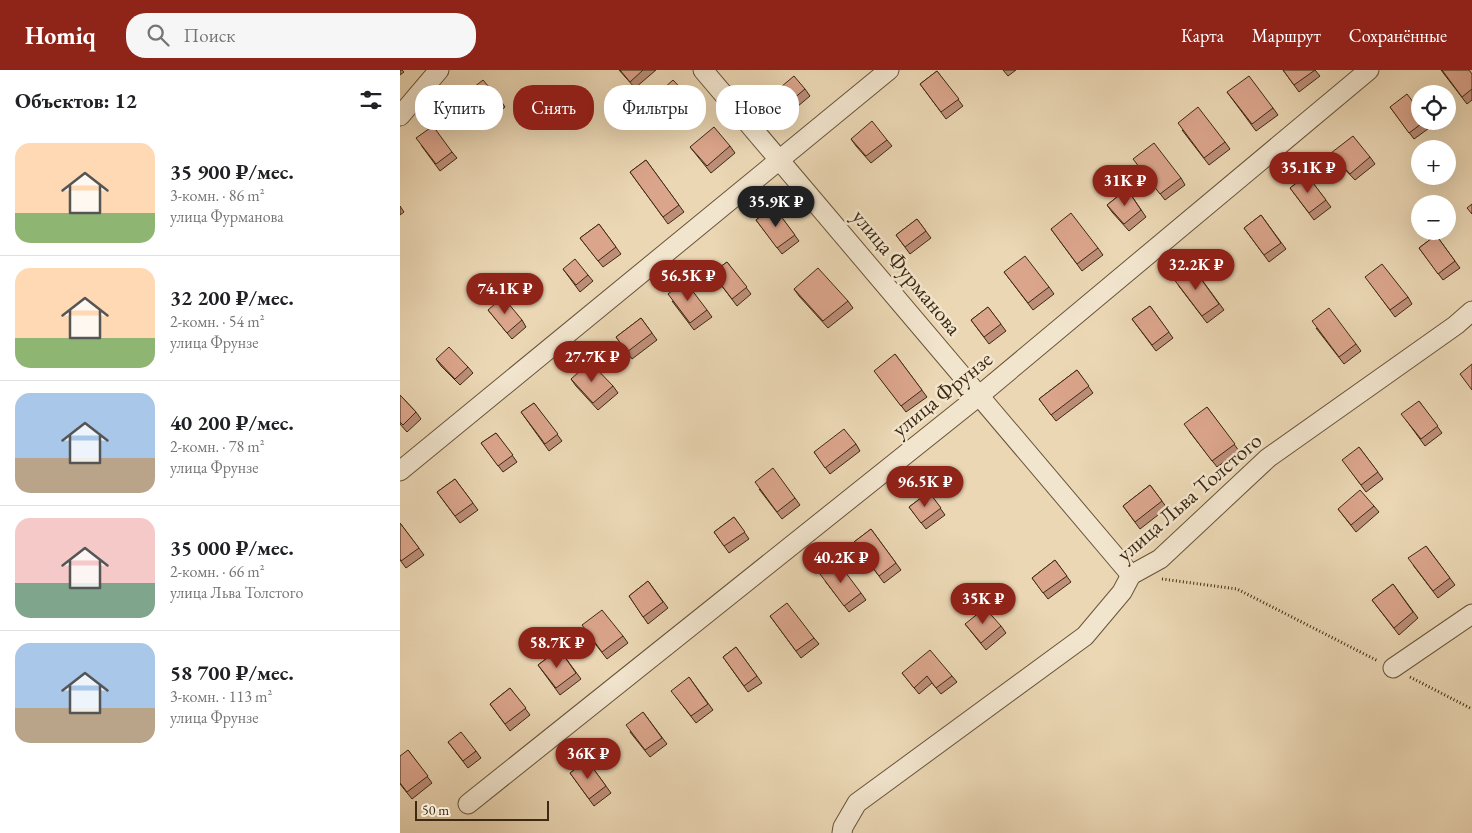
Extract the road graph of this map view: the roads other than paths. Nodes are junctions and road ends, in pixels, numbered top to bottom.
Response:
1 (439, 70) edge
2 (703, 70) edge
3 (889, 70) edge
4 (1369, 70) edge
5 (400, 116) edge
6 (780, 160) junction
7 (1472, 311) edge
8 (980, 395) junction
9 (400, 471) edge
10 (1131, 575) junction
11 (1472, 614) edge
12 (1392, 668) road end
13 (468, 804) dead end
14 (842, 833) edge

1 - 5 street
2 - 6 street, улица Фурманова
3 - 6 street
4 - 8 street, улица Фрунзе
6 - 8 street, улица Фурманова
6 - 9 street
7 - 10 street, улица Льва Толстого
8 - 10 street, улица Фурманова
8 - 13 street, улица Фрунзе
10 - 14 street, улица Льва Толстого
11 - 12 street

